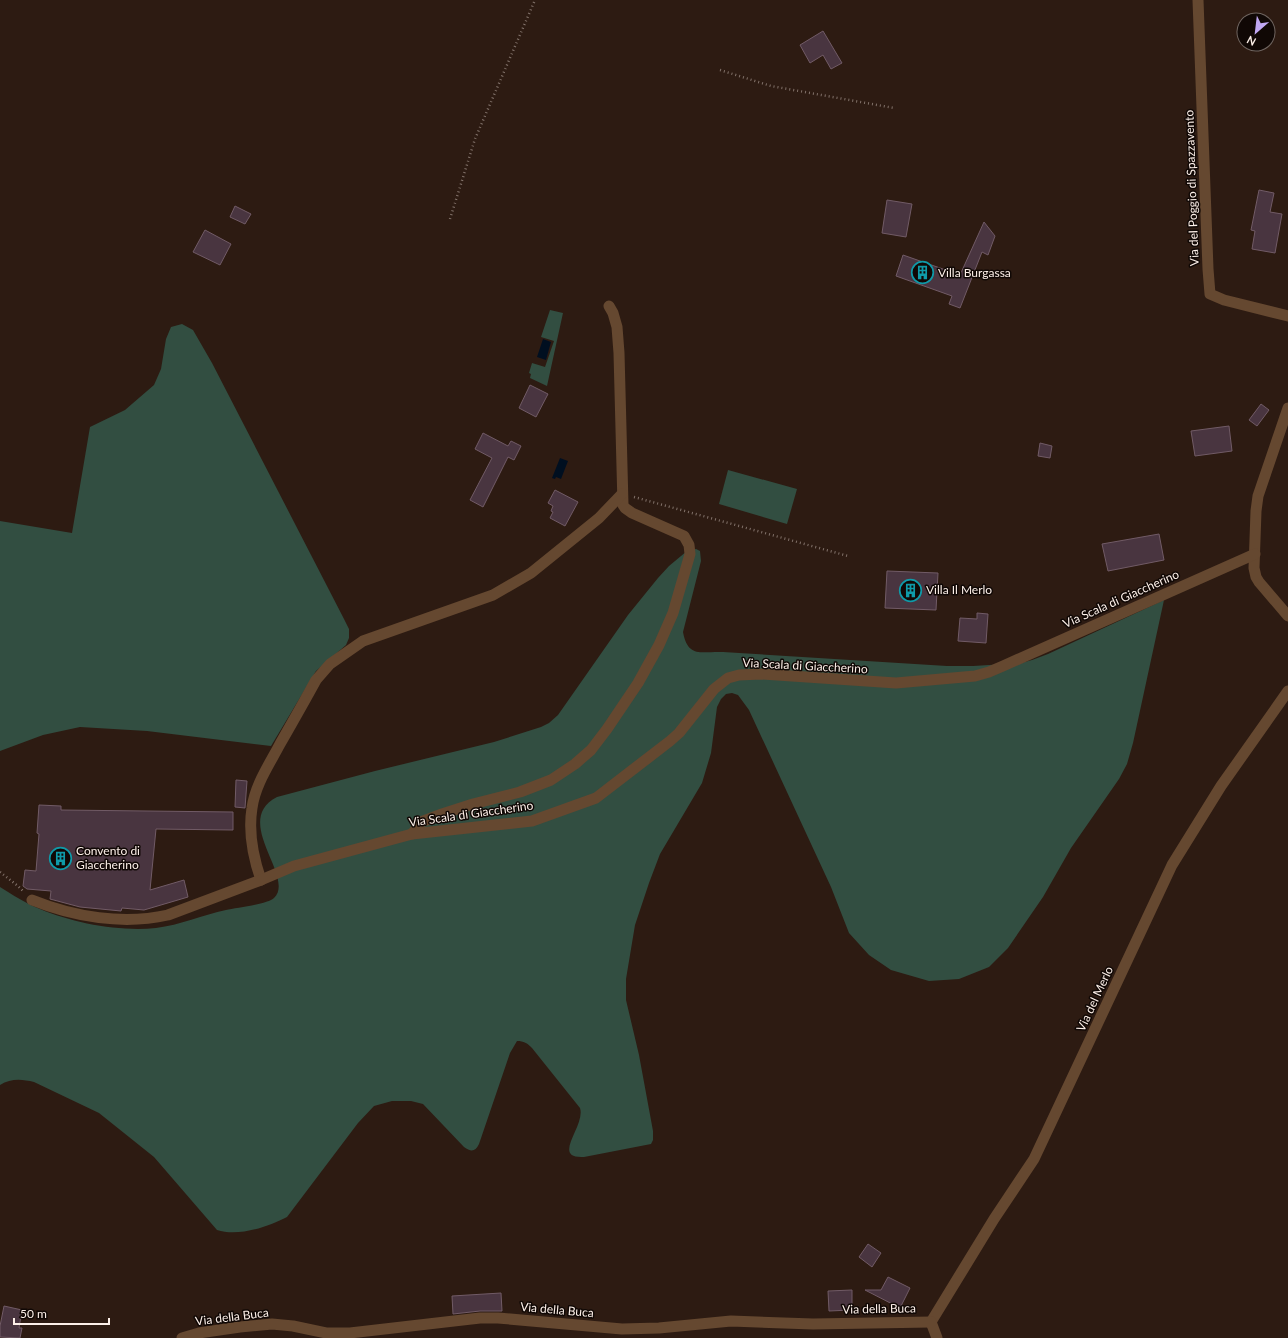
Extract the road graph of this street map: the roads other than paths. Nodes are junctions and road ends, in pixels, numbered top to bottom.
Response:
1 (1198, 0) edge
2 (608, 306) dead end
3 (1288, 316) edge
4 (1288, 408) edge
5 (622, 494) junction
6 (1255, 554) junction
7 (1288, 616) edge
8 (1288, 691) edge
9 (412, 834) junction
10 (261, 880) junction
11 (32, 900) road end
12 (931, 1322) junction
13 (182, 1338) edge
14 (937, 1338) edge

1 - 3 street, Via del Poggio di Spazzavento
2 - 5 street
4 - 6 street
5 - 9 street
5 - 10 street
6 - 7 street
6 - 9 street, Via Scala di Giaccherino
8 - 12 street, Via del Merlo
9 - 10 street, Via Scala di Giaccherino
10 - 11 street, Via Scala di Giaccherino
12 - 13 street, Via della Buca
12 - 14 street

